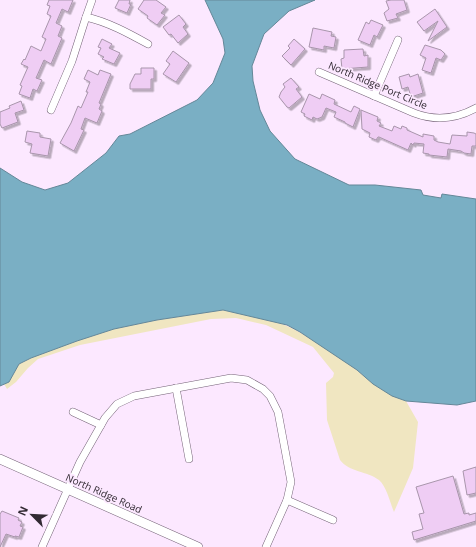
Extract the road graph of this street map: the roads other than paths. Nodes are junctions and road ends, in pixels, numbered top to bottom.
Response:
1 (92, 0) edge
2 (86, 17) junction
3 (398, 40) dead end
4 (148, 44) dead end
5 (319, 72) dead end
6 (374, 96) junction
7 (476, 108) edge
8 (51, 110) dead end
9 (176, 388) junction
10 (73, 412) dead end
11 (101, 425) junction
12 (0, 459) edge
13 (189, 459) dead end
14 (68, 490) junction
15 (287, 500) junction
16 (333, 520) dead end
17 (42, 547) edge
18 (198, 547) edge
19 (266, 547) edge

1 - 2 street
2 - 4 street
2 - 8 street
3 - 6 street
5 - 6 street, North Ridge Port Circle
6 - 7 street, North Ridge Port Circle
9 - 11 street
9 - 13 street
9 - 15 street
10 - 11 street
11 - 14 street
12 - 14 main road, North Ridge Road
14 - 17 street
14 - 18 main road, North Ridge Road
15 - 16 street
15 - 19 street

